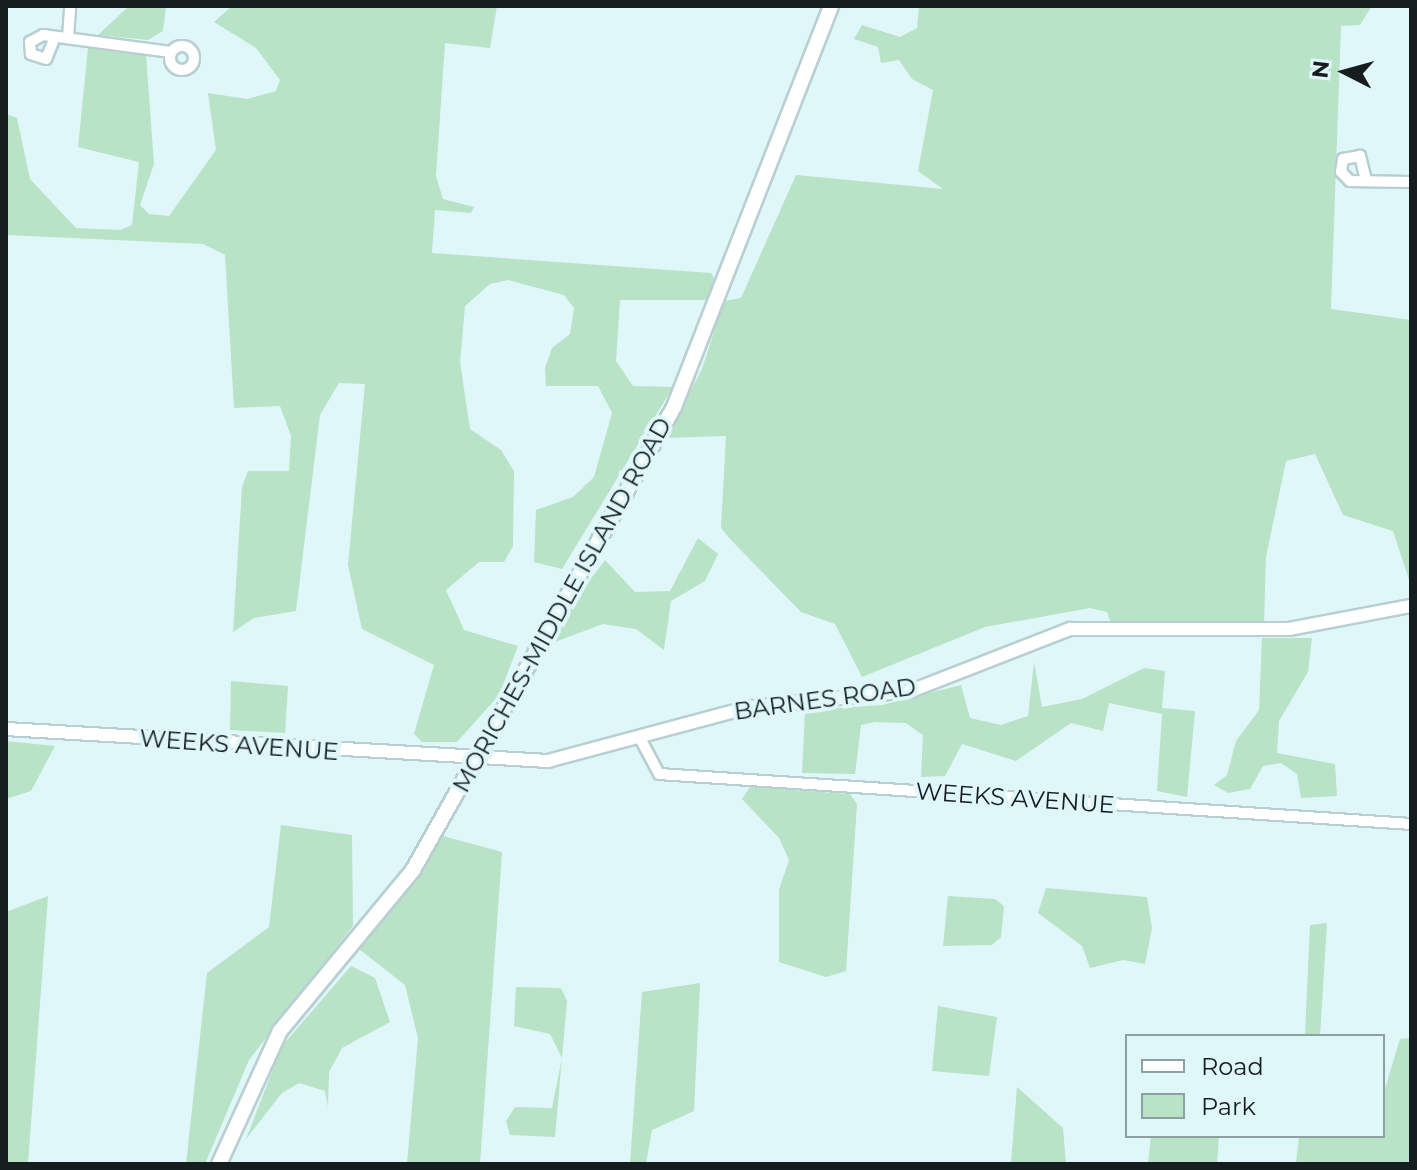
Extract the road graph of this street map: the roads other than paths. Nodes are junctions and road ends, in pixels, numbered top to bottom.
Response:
1 (70, 6) edge
2 (831, 6) edge
3 (68, 38) junction
4 (53, 42) dead end
5 (171, 52) dead end
6 (1365, 176) dead end
7 (1411, 182) edge
8 (1411, 606) edge
9 (6, 729) edge
10 (641, 740) junction
11 (473, 761) junction
12 (1411, 824) edge
13 (219, 1164) edge

1 - 3 street
2 - 11 main road, MORICHES-MIDDLE ISLAND ROAD
3 - 4 street
3 - 5 street
6 - 7 street
8 - 10 street, BARNES ROAD
9 - 11 street, WEEKS AVENUE
10 - 11 street, BARNES ROAD
10 - 12 street, WEEKS AVENUE
11 - 13 main road, MORICHES-MIDDLE ISLAND ROAD

